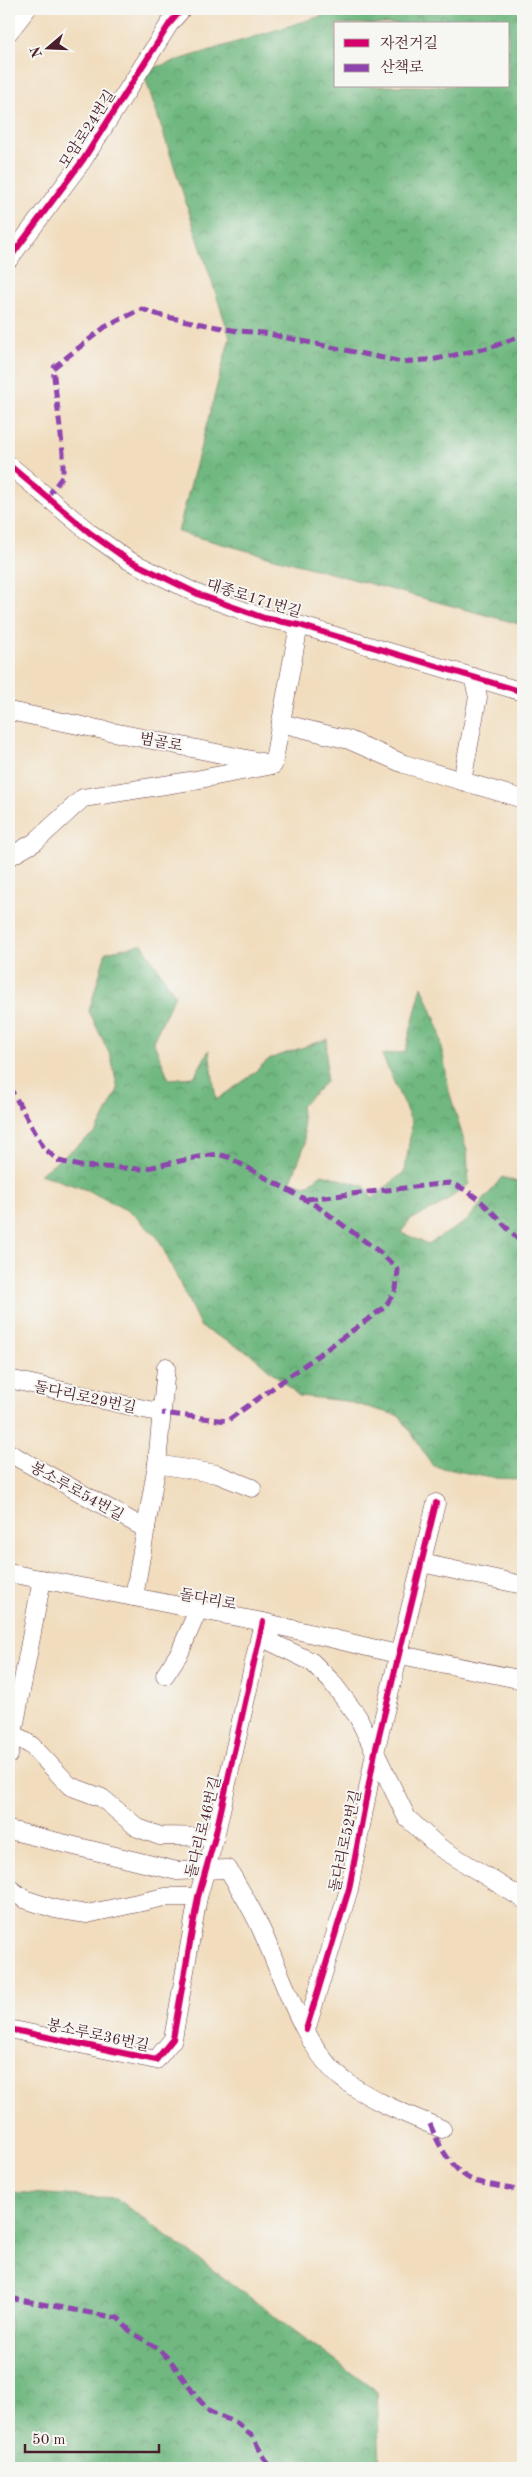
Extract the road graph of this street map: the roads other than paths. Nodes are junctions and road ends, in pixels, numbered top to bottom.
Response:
1 (27, 9) edge
2 (182, 9) edge
3 (9, 32) edge
4 (12, 250) edge
5 (9, 466) edge
6 (299, 626) junction
7 (473, 677) junction
8 (523, 681) edge
9 (523, 692) edge
10 (9, 711) edge
11 (281, 723) junction
12 (273, 765) junction
13 (462, 781) junction
14 (523, 799) edge
15 (9, 857) edge
16 (166, 1367) dead end
17 (9, 1379) edge
18 (162, 1413) junction
19 (9, 1454) edge
20 (157, 1464) junction
21 (252, 1488) dead end
22 (436, 1503) dead end
23 (146, 1529) junction
24 (422, 1563) junction
25 (9, 1572) edge
26 (42, 1579) junction
27 (523, 1585) edge
28 (134, 1598) junction
29 (198, 1610) junction
30 (267, 1623) junction
31 (401, 1655) junction
32 (165, 1675) dead end
33 (523, 1680) edge
34 (14, 1734) junction
35 (375, 1752) junction
36 (9, 1755) edge
37 (9, 1830) edge
38 (215, 1837) junction
39 (206, 1870) junction
40 (9, 1888) edge
41 (198, 1897) junction
42 (523, 1899) edge
43 (9, 2030) edge
44 (306, 2030) junction
45 (173, 2039) joint
46 (442, 2129) dead end

1 - 3 street
2 - 4 street, 모암로24번길
5 - 6 street, 대종로171번길
6 - 7 street, 대종로171번길
6 - 11 street
7 - 8 street
7 - 9 street, 대종로171번길
7 - 13 street
10 - 12 street, 범골로
11 - 12 street
11 - 13 street
12 - 15 street
13 - 14 street
16 - 18 street
17 - 18 street, 돌다리로29번길
18 - 20 street
19 - 23 street, 봉소루로54번길
20 - 21 street
20 - 23 street
22 - 24 street
23 - 28 street
24 - 27 street
24 - 31 street
25 - 26 street, 돌다리로
26 - 28 street, 돌다리로
26 - 34 street
28 - 29 street, 돌다리로
29 - 30 street, 돌다리로
29 - 32 street, 돌다리로
30 - 31 street, 돌다리로
30 - 35 street
30 - 38 street, 돌다리로46번길
31 - 33 street, 돌다리로
31 - 35 street, 돌다리로52번길
34 - 36 street
34 - 38 street, 돌다리로46번길
35 - 42 street
35 - 44 street, 돌다리로52번길
37 - 39 street
38 - 39 street, 돌다리로46번길
39 - 41 street, 돌다리로46번길
39 - 44 street, 돌다리로46번길
40 - 41 street
41 - 45 street, 돌다리로46번길
43 - 45 street, 봉소루로36번길
44 - 46 street, 돌다리로46번길

